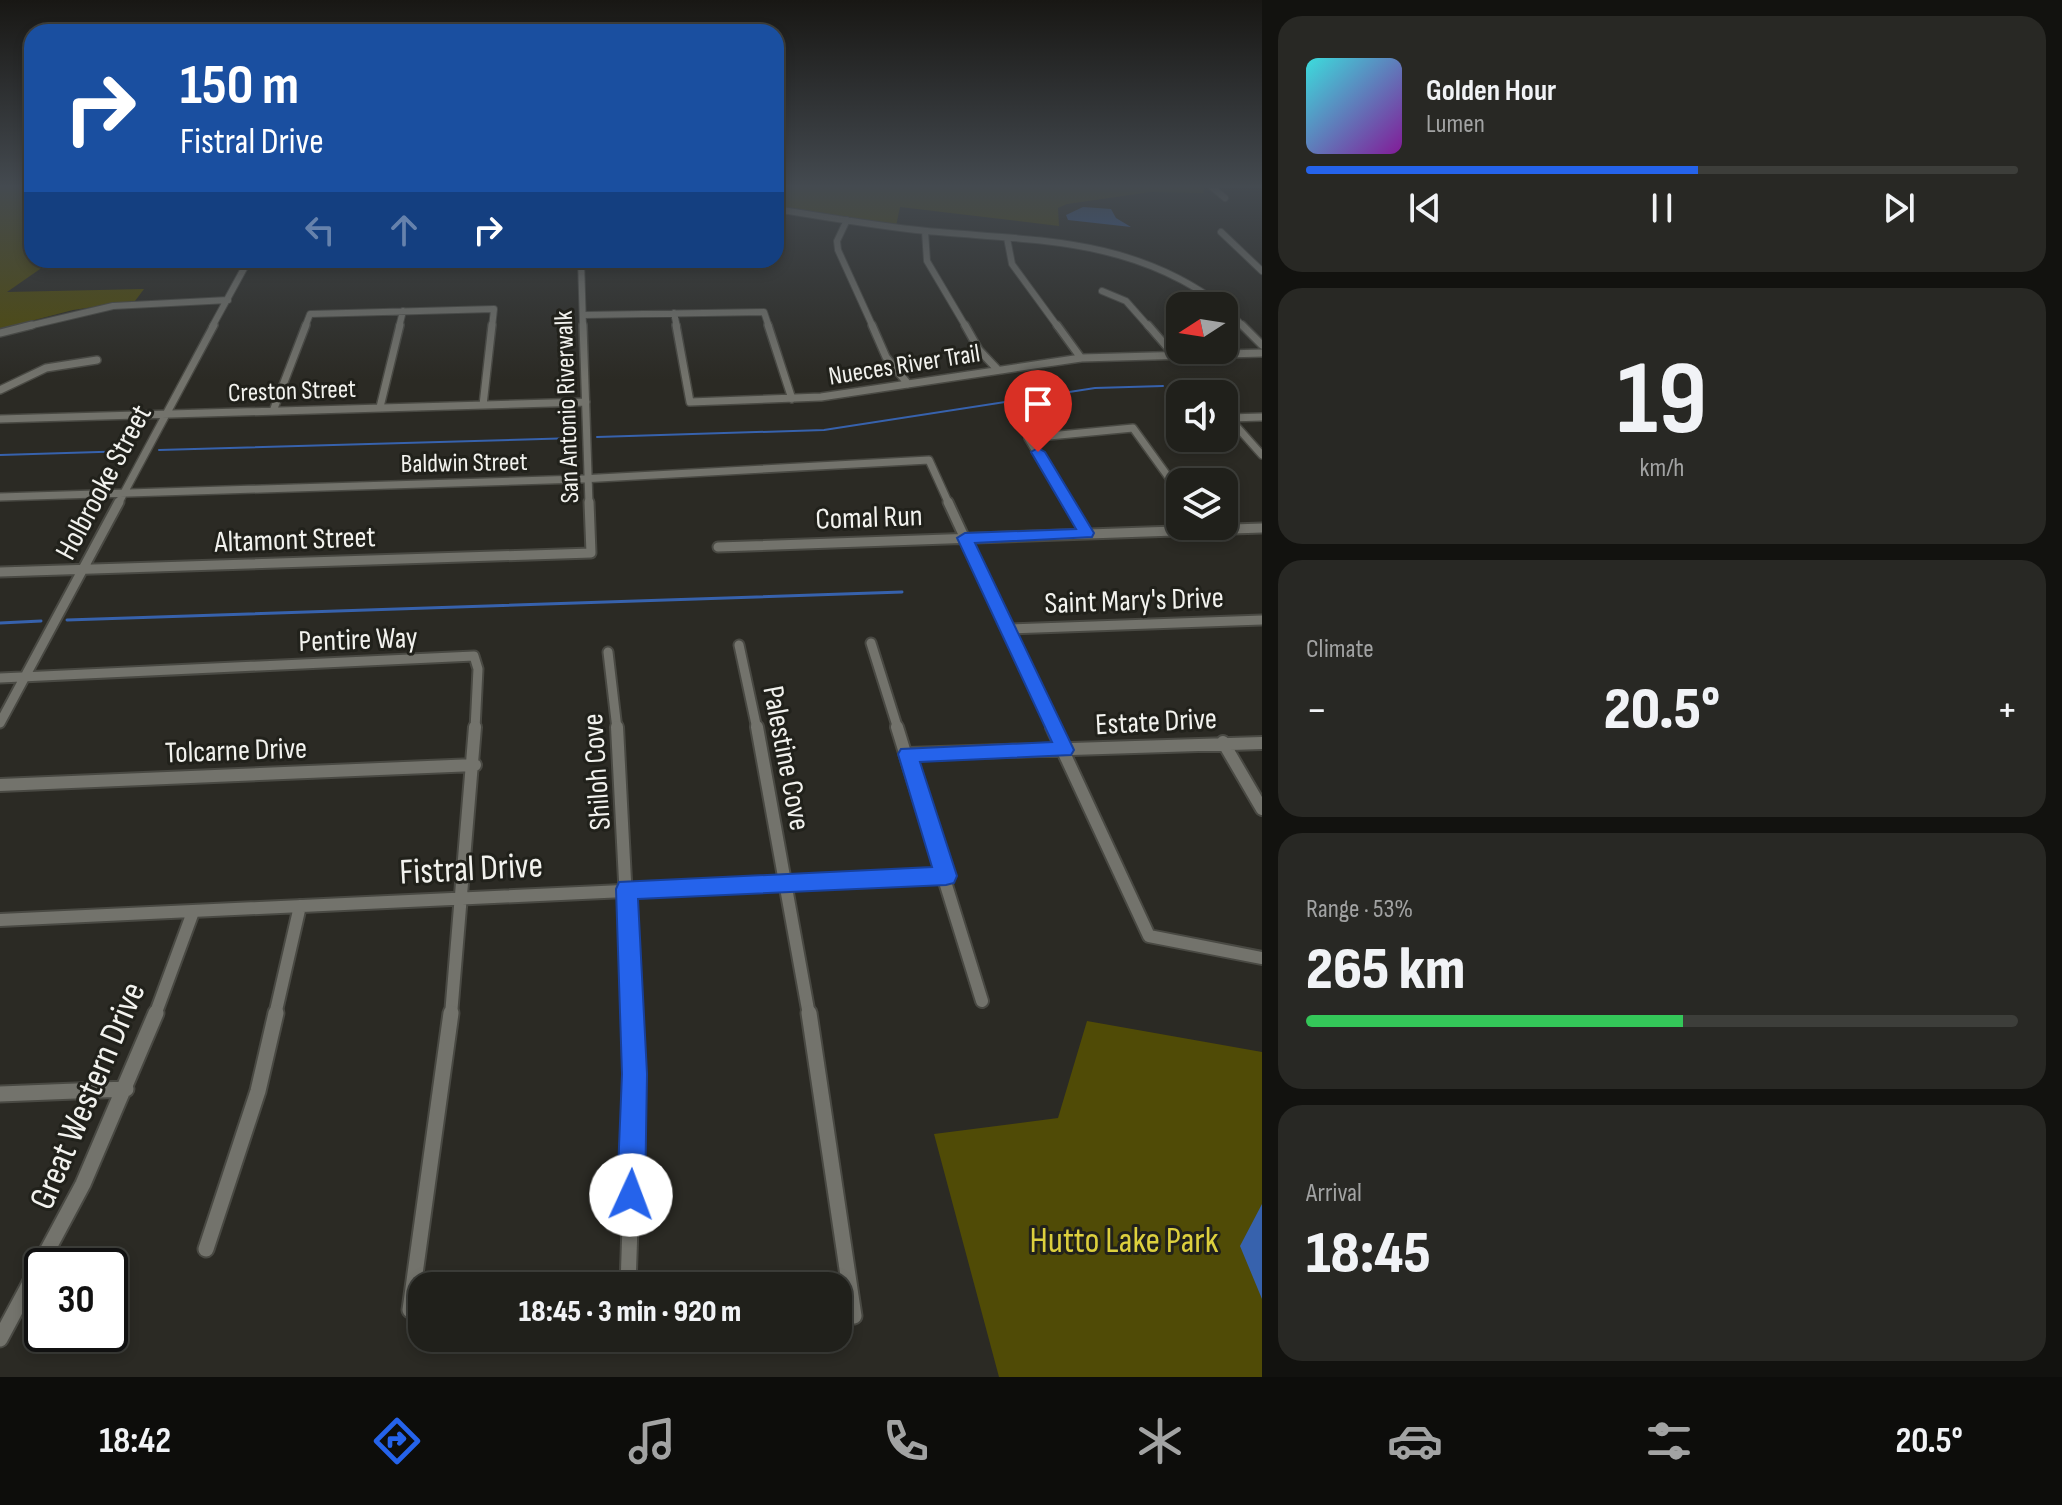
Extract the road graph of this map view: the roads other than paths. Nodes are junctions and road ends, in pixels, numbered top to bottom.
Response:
1 (839, 251) edge
2 (926, 251) edge
3 (1010, 251) edge
4 (1103, 251) edge
5 (1241, 251) edge
6 (244, 268) edge
7 (581, 268) edge
8 (1262, 271) edge
9 (1102, 291) dead end
10 (1201, 292) edge
11 (228, 300) junction
12 (403, 311) junction
13 (674, 313) junction
14 (583, 315) junction
15 (1238, 322) edge
16 (0, 333) edge
17 (1262, 345) edge
18 (1166, 346) edge
19 (1262, 353) edge
20 (1238, 354) edge
21 (1166, 355) edge
22 (1081, 358) junction
23 (97, 360) dead end
24 (998, 370) junction
25 (908, 384) junction
26 (0, 390) edge
27 (792, 399) junction
28 (586, 402) junction
29 (483, 405) junction
30 (380, 407) junction
31 (273, 411) junction
32 (166, 414) junction
33 (1262, 417) edge
34 (0, 419) edge
35 (1262, 455) edge
36 (1166, 474) edge
37 (589, 478) junction
38 (124, 493) junction
39 (0, 497) edge
40 (1238, 528) edge
41 (1262, 528) edge
42 (1166, 530) edge
43 (1086, 533) junction
44 (965, 538) junction
45 (718, 547) dead end
46 (591, 553) joint
47 (82, 570) junction
48 (0, 572) edge
49 (1262, 620) edge
50 (1008, 629) junction
51 (871, 643) dead end
52 (739, 645) dead end
53 (608, 652) dead end
54 (25, 677) junction
55 (0, 678) edge
56 (0, 723) edge
57 (1223, 742) junction
58 (1262, 743) edge
59 (1065, 750) junction
60 (908, 754) junction
61 (475, 765) junction
62 (0, 785) edge
63 (1262, 809) edge
64 (946, 876) junction
65 (785, 881) junction
66 (627, 889) junction
67 (464, 897) junction
68 (300, 906) junction
69 (193, 912) junction
70 (0, 920) edge
71 (1262, 958) edge
72 (982, 1001) dead end
73 (126, 1089) junction
74 (0, 1094) edge
75 (206, 1249) dead end
76 (416, 1272) edge
77 (628, 1272) edge
78 (854, 1316) dead end
79 (0, 1339) edge

1 - 25 street
2 - 24 street
3 - 22 street
4 - 10 street
5 - 8 street
6 - 11 street, Holbrooke Street
7 - 14 street, San Antonio Riverwalk
9 - 18 street
11 - 16 street
11 - 32 street, Holbrooke Street
12 - 29 street
12 - 30 street
12 - 31 street
13 - 14 street
13 - 27 street
13 - 27 street, Nueces River Trail
14 - 28 street, San Antonio Riverwalk
15 - 17 street
19 - 20 street, Nueces River Trail
21 - 22 street, Nueces River Trail
22 - 24 street, Nueces River Trail
23 - 26 street
24 - 25 street, Nueces River Trail
25 - 27 street, Nueces River Trail
28 - 29 street, Creston Street
28 - 37 street, San Antonio Riverwalk
29 - 30 street, Creston Street
30 - 31 street, Creston Street
31 - 32 street, Creston Street
32 - 34 street, Creston Street
32 - 38 street, Holbrooke Street
33 - 35 street
36 - 43 street
37 - 38 street, Baldwin Street
37 - 44 street, Baldwin Street
37 - 46 street, San Antonio Riverwalk
38 - 39 street, Baldwin Street
38 - 47 street, Holbrooke Street
40 - 41 street, Comal Run
42 - 43 street, Comal Run
43 - 44 street, Comal Run
44 - 45 street, Comal Run
44 - 50 street
46 - 47 street, Altamont Street
47 - 48 street, Altamont Street
47 - 54 street, Holbrooke Street
49 - 50 street, Saint Mary's Drive
50 - 59 street
51 - 60 street
52 - 65 street, Palestine Cove
53 - 66 street, Shiloh Cove
54 - 55 street, Pentire Way
54 - 56 street, Holbrooke Street
54 - 61 street, Pentire Way
57 - 58 street, Estate Drive
57 - 59 street, Estate Drive
57 - 63 street
59 - 60 street, Estate Drive
59 - 71 street
60 - 64 street
61 - 62 street, Tolcarne Drive
61 - 67 street, Pentire Way
64 - 65 street, Fistral Drive
64 - 72 street
65 - 66 street, Fistral Drive
65 - 78 street, Palestine Cove
66 - 67 street, Fistral Drive
66 - 77 street, Shiloh Cove
67 - 68 street, Fistral Drive
67 - 76 street, Pentire Way
68 - 69 street, Fistral Drive
68 - 75 street
69 - 70 street, Fistral Drive
69 - 73 street, Great Western Drive
73 - 74 street
73 - 79 street, Great Western Drive

